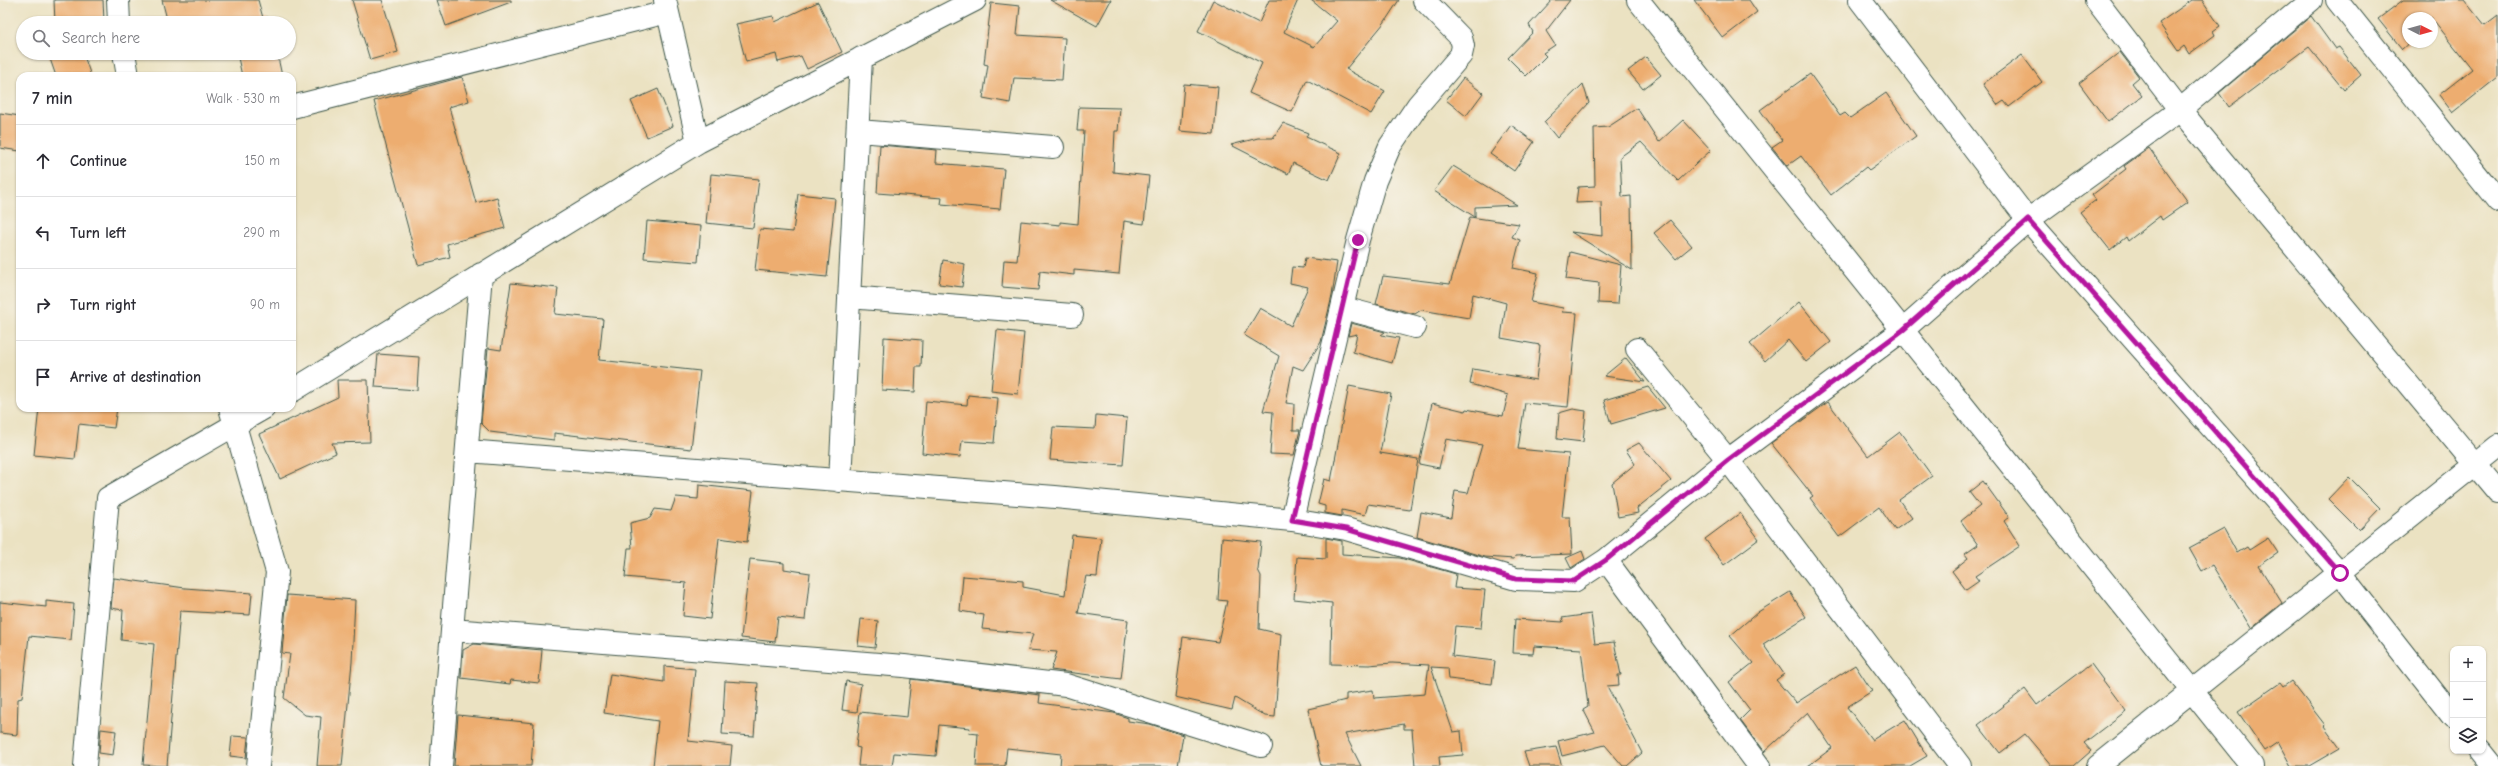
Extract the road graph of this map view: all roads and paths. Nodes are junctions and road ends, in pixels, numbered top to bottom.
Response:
1 (118, 0) edge
2 (975, 0) edge
3 (1424, 0) edge
4 (1638, 0) edge
5 (1860, 0) edge
6 (2096, 0) edge
7 (2311, 0) edge
8 (2337, 0) edge
9 (666, 6) edge
10 (119, 16) edge
11 (861, 58) junction
12 (125, 60) edge
13 (127, 72) edge
14 (296, 106) edge
15 (2180, 110) junction
16 (859, 131) junction
17 (698, 142) junction
18 (1053, 147) dead end
19 (2498, 201) edge
20 (2028, 220) junction
21 (481, 274) junction
22 (849, 297) junction
23 (1343, 308) junction
24 (1072, 315) dead end
25 (1415, 327) dead end
26 (1903, 330) junction
27 (1637, 349) dead end
28 (296, 389) edge
29 (250, 412) edge
30 (232, 417) edge
31 (2498, 446) edge
32 (467, 451) junction
33 (1728, 460) junction
34 (2476, 464) junction
35 (840, 481) junction
36 (2498, 492) edge
37 (1292, 520) junction
38 (1606, 560) junction
39 (2340, 573) junction
40 (452, 630) junction
41 (2193, 690) junction
42 (2450, 712) edge
43 (1261, 746) dead end
44 (2482, 754) edge
45 (85, 766) edge
46 (258, 766) edge
47 (441, 766) edge
48 (1759, 766) edge
49 (1960, 766) edge
50 (2098, 766) edge
51 (2252, 766) edge
52 (2492, 766) edge

1 - 10 street
2 - 11 street
3 - 23 street
4 - 26 street
5 - 20 street
6 - 15 street
7 - 15 street
8 - 19 street
9 - 14 street
9 - 17 street
11 - 16 street
11 - 17 street
12 - 13 street
15 - 20 street
15 - 34 street
16 - 18 street
16 - 22 street
17 - 21 street
20 - 26 street
20 - 39 street
21 - 28 street
21 - 32 street
22 - 24 street
22 - 35 street
23 - 25 street
23 - 37 street
26 - 33 street
26 - 41 street
27 - 33 street
29 - 30 street
30 - 45 street
30 - 46 street
31 - 34 street
32 - 35 street
32 - 40 street
33 - 38 street
33 - 49 street
34 - 36 street
34 - 39 street
35 - 37 street
37 - 38 street
38 - 48 street
39 - 41 street
39 - 42 street
40 - 43 street
40 - 47 street
41 - 50 street
41 - 51 street
44 - 52 street

